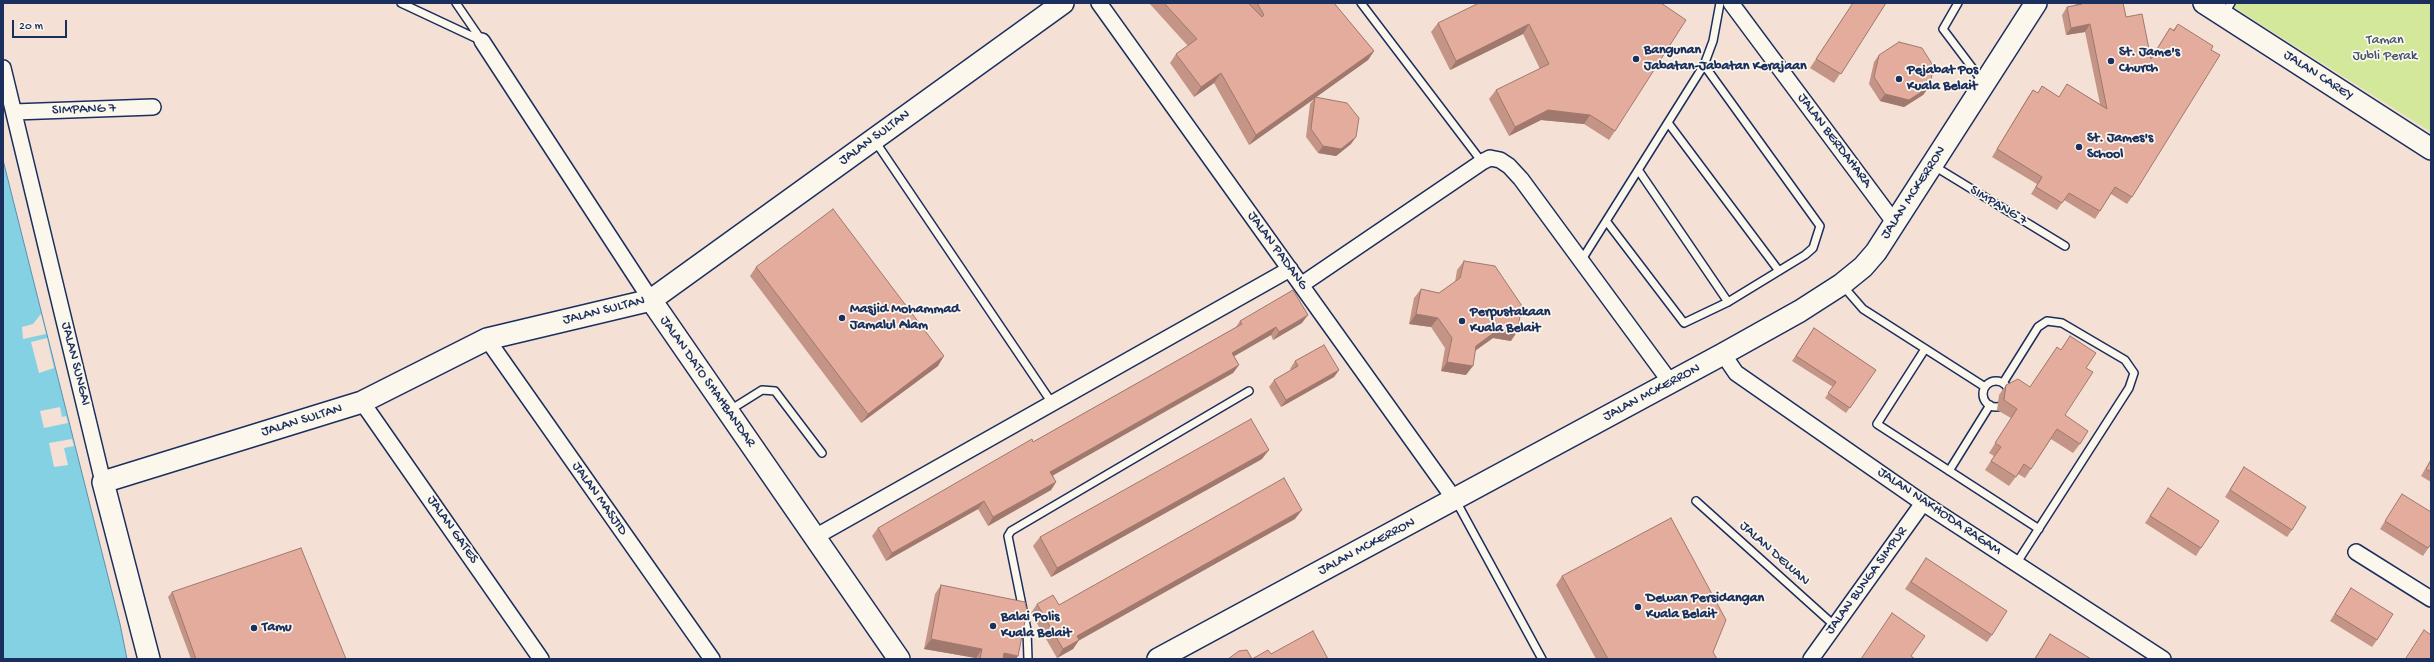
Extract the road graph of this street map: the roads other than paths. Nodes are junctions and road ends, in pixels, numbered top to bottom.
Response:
1 (401, 3) edge
2 (456, 3) edge
3 (1063, 3) edge
4 (1099, 3) edge
5 (1361, 3) edge
6 (1720, 3) edge
7 (1731, 3) edge
8 (1958, 3) edge
9 (2036, 3) edge
10 (2204, 3) edge
11 (2228, 9) edge
12 (482, 41) junction
13 (1704, 64) junction
14 (3, 68) edge
15 (1984, 83) junction
16 (153, 107) dead end
17 (14, 112) junction
18 (1669, 124) junction
19 (874, 139) junction
20 (2431, 149) edge
21 (1482, 162) junction
22 (1932, 165) junction
23 (1639, 171) junction
24 (1607, 222) junction
25 (1894, 222) junction
26 (2065, 246) dead end
27 (1582, 261) junction
28 (1290, 269) junction
29 (1779, 271) junction
30 (1842, 284) junction
31 (1301, 285) junction
32 (651, 300) junction
33 (1728, 302) junction
34 (487, 339) junction
35 (1925, 349) junction
36 (1723, 354) junction
37 (1671, 383) junction
38 (2003, 383) junction
39 (1985, 387) junction
40 (1249, 391) dead end
41 (362, 402) junction
42 (1052, 403) junction
43 (1990, 405) junction
44 (728, 411) junction
45 (822, 453) dead end
46 (1949, 471) junction
47 (104, 482) junction
48 (1455, 500) junction
49 (1696, 501) dead end
50 (1923, 503) junction
51 (2039, 529) junction
52 (815, 537) junction
53 (2356, 552) dead end
54 (2016, 564) junction
55 (2431, 599) edge
56 (1835, 626) junction
57 (149, 659) edge
58 (541, 659) edge
59 (712, 659) edge
60 (899, 659) edge
61 (1028, 659) edge
62 (1158, 659) edge
63 (1542, 659) edge
64 (1811, 659) edge
65 (2163, 659) edge

1 - 12 lane
2 - 12 lane
3 - 19 street, JALAN SULTAN
4 - 28 street, JALAN PADANG
5 - 21 lane
6 - 13 lane
7 - 25 street, JALAN BERDAHARA
8 - 15 lane
9 - 15 street, JALAN MCKERRON
10 - 11 street, JALAN CAREY
11 - 20 street, JALAN CAREY
12 - 32 street, JALAN DATO SHAHBANDAR
13 - 18 lane
13 - 29 lane
14 - 17 street, JALAN SUNGAI
15 - 22 street, JALAN MCKERRON
16 - 17 street, SIMPANG 7
17 - 47 street, JALAN SUNGAI
18 - 23 lane
18 - 29 lane
19 - 32 street, JALAN SULTAN
19 - 42 lane
21 - 27 street
21 - 31 street
22 - 25 street, JALAN MCKERRON
22 - 26 lane, SIMPANG 7
23 - 24 lane
23 - 33 lane
24 - 27 lane
24 - 33 lane
25 - 30 street, JALAN MCKERRON
27 - 37 street
28 - 31 street, JALAN PADANG
28 - 42 street
29 - 33 lane
30 - 35 lane
30 - 36 street, JALAN MCKERRON
31 - 48 street, JALAN PADANG
32 - 34 street, JALAN SULTAN
32 - 44 street, JALAN DATO SHAHBANDAR
34 - 41 street, JALAN SULTAN
34 - 59 street, JALAN MASJID
35 - 39 lane
35 - 46 lane
36 - 37 street, JALAN MCKERRON
36 - 50 street, JALAN NAKHODA RAGAM
37 - 48 street, JALAN MCKERRON
38 - 39 lane
38 - 43 lane
38 - 51 lane
39 - 43 lane
40 - 61 lane
41 - 47 street, JALAN SULTAN
41 - 58 street, JALAN GATES
42 - 52 street
43 - 46 lane
44 - 45 lane
44 - 52 street, JALAN DATO SHAHBANDAR
46 - 51 lane
47 - 57 street, JALAN SUNGAI
48 - 62 street, JALAN MCKERRON
48 - 63 lane
49 - 56 lane, JALAN DEWAN
50 - 54 street, JALAN NAKHODA RAGAM
50 - 56 street, JALAN BUNGA SIMPUR
51 - 54 lane
52 - 60 street, JALAN DATO SHAHBANDAR
53 - 55 street
54 - 65 street, JALAN NAKHODA RAGAM
56 - 64 street, JALAN BUNGA SIMPUR

